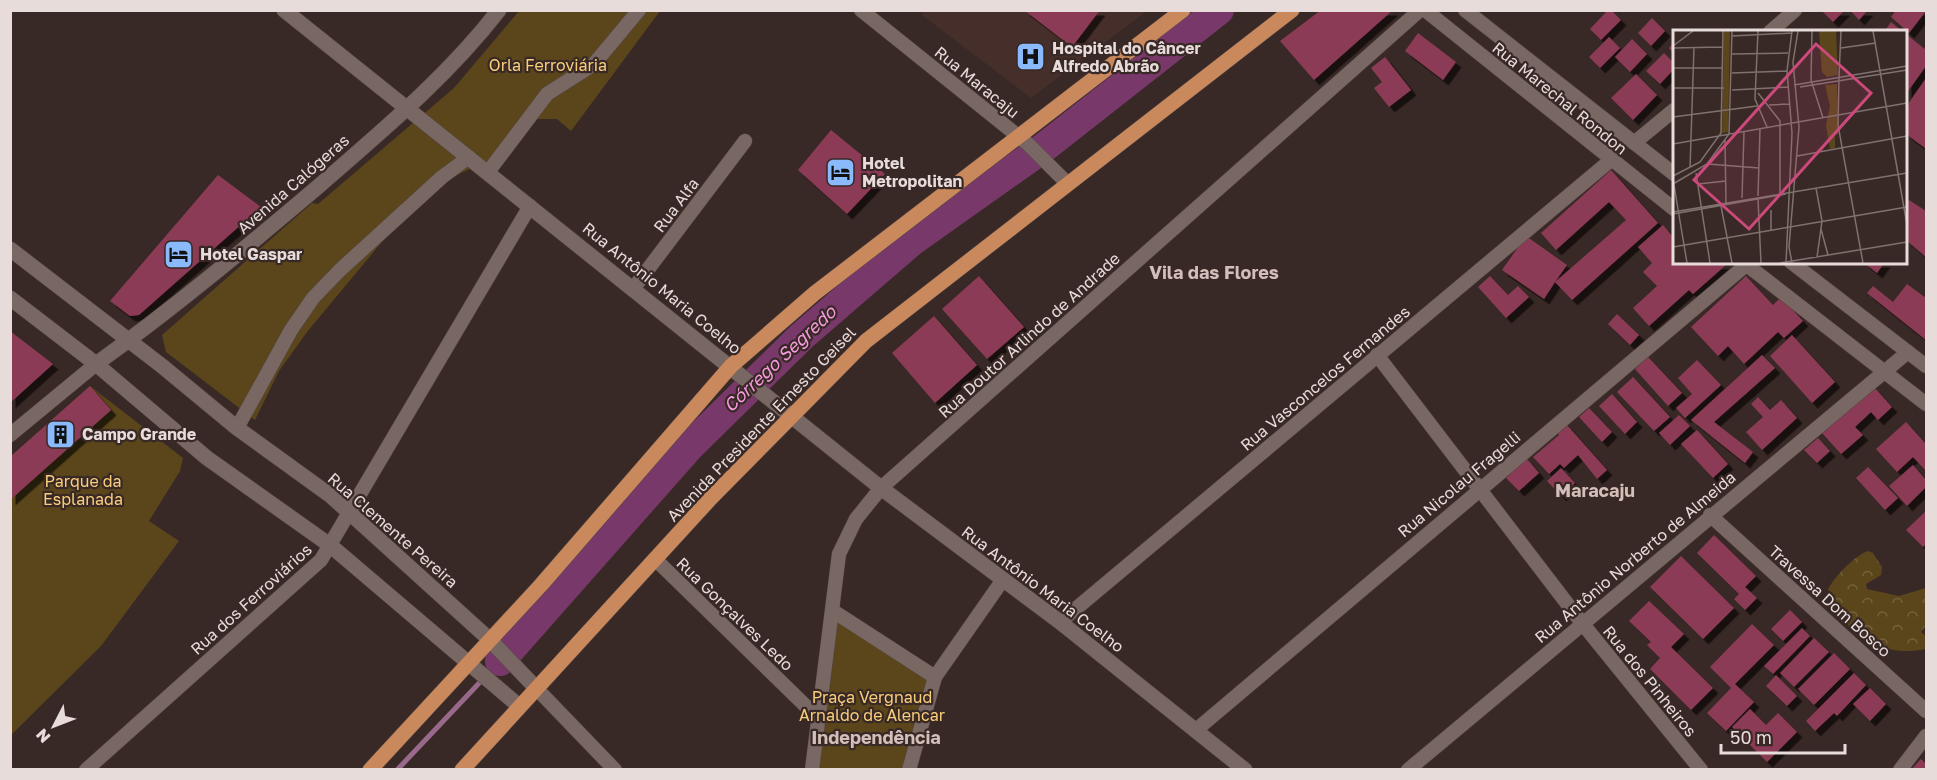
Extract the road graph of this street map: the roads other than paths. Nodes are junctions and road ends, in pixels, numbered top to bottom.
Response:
1 (284, 10) edge
2 (499, 10) edge
3 (639, 10) edge
4 (861, 10) edge
5 (1183, 10) edge
6 (1292, 10) edge
7 (1420, 10) edge
8 (1425, 10) edge
9 (1465, 10) edge
10 (1795, 10) edge
11 (1772, 30) edge
12 (408, 109) junction
13 (1673, 111) edge
14 (1023, 140) junction
15 (745, 141) dead end
16 (1635, 143) junction
17 (469, 157) junction
18 (1611, 160) junction
19 (488, 172) junction
20 (1673, 173) edge
21 (1063, 179) junction
22 (530, 206) junction
23 (1673, 208) edge
24 (10, 249) edge
25 (1744, 264) edge
26 (1794, 264) edge
27 (633, 289) junction
28 (10, 298) edge
29 (127, 342) junction
30 (1908, 352) junction
31 (1377, 355) junction
32 (96, 364) junction
33 (731, 366) junction
34 (1926, 366) edge
35 (1886, 372) junction
36 (1926, 404) edge
37 (791, 414) junction
38 (237, 428) junction
39 (10, 435) edge
40 (882, 488) junction
41 (1479, 488) junction
42 (347, 512) junction
43 (1710, 515) junction
44 (331, 546) junction
45 (655, 560) junction
46 (1002, 581) junction
47 (832, 610) junction
48 (1060, 622) junction
49 (1582, 623) junction
50 (489, 639) junction
51 (468, 661) junction
52 (935, 677) junction
53 (531, 683) junction
54 (514, 701) junction
55 (1926, 711) edge
56 (817, 717) junction
57 (1196, 730) junction
58 (1924, 745) edge
59 (87, 770) edge
60 (370, 770) edge
61 (462, 770) edge
62 (615, 770) edge
63 (812, 770) edge
64 (909, 770) edge
65 (1245, 770) edge
66 (1408, 770) edge
67 (1701, 770) edge
68 (1900, 770) edge

1 - 12 main road, Rua Antônio Maria Coelho
2 - 12 main road, Avenida Calógeras
3 - 19 street
4 - 14 street, Rua Maracaju
5 - 14 main road
6 - 21 main road, Avenida Presidente Ernesto Geisel
7 - 40 street, Rua Doutor Arlindo de Andrade
8 - 18 street, Rua Marechal Rondon
9 - 16 street, Rua Marechal Rondon
10 - 11 street
12 - 17 main road, Rua Antônio Maria Coelho
12 - 29 main road, Avenida Calógeras
13 - 16 street
14 - 21 street, Rua Maracaju
14 - 33 main road
15 - 27 street, Rua Alfa
16 - 20 street, Rua Marechal Rondon
17 - 19 main road, Rua Antônio Maria Coelho
17 - 38 street
18 - 23 street, Rua Marechal Rondon
18 - 31 street, Rua Vasconcelos Fernandes
19 - 22 main road, Rua Antônio Maria Coelho
21 - 37 main road, Avenida Presidente Ernesto Geisel
22 - 27 main road, Rua Antônio Maria Coelho
22 - 42 street, Rua dos Ferroviários
24 - 29 main road, Rua Clemente Pereira
25 - 35 street
25 - 41 street, Rua Nicolau Fragelli
26 - 30 street
27 - 33 main road, Rua Antônio Maria Coelho
28 - 32 main road
29 - 32 main road, Avenida Calógeras
29 - 38 main road, Rua Clemente Pereira
30 - 34 street
30 - 35 street, Rua Antônio Norberto de Almeida
31 - 41 street, Rua dos Pinheiros
31 - 48 street, Rua Vasconcelos Fernandes
32 - 39 street, Avenida Calógeras
32 - 44 main road
33 - 37 main road, Rua Antônio Maria Coelho
33 - 50 main road
35 - 36 street
35 - 43 street, Rua Antônio Norberto de Almeida
37 - 40 main road, Rua Antônio Maria Coelho
37 - 45 main road, Avenida Presidente Ernesto Geisel
38 - 42 main road, Rua Clemente Pereira
40 - 46 main road, Rua Antônio Maria Coelho
40 - 47 street, Rua Doutor Arlindo de Andrade
41 - 49 street, Rua dos Pinheiros
41 - 57 street, Rua Nicolau Fragelli
42 - 44 street, Rua dos Ferroviários
42 - 50 main road, Rua Clemente Pereira
43 - 49 street, Rua Antônio Norberto de Almeida
43 - 55 street, Travessa Dom Bosco
44 - 51 main road
44 - 59 street, Rua dos Ferroviários
45 - 53 main road, Avenida Presidente Ernesto Geisel
45 - 56 street, Rua Gonçalves Ledo
46 - 48 main road, Rua Antônio Maria Coelho
46 - 52 street
47 - 52 street
47 - 56 street, Rua Doutor Arlindo de Andrade
48 - 57 main road, Rua Antônio Maria Coelho
49 - 66 street, Rua Antônio Norberto de Almeida
49 - 67 street, Rua dos Pinheiros
50 - 51 main road
50 - 53 main road, Rua Clemente Pereira
51 - 54 main road
51 - 60 main road
52 - 64 street
53 - 54 main road, Avenida Presidente Ernesto Geisel
53 - 62 street, Rua Clemente Pereira
54 - 61 main road, Avenida Presidente Ernesto Geisel
56 - 63 street, Rua Doutor Arlindo de Andrade
57 - 65 main road, Rua Antônio Maria Coelho
58 - 68 street

